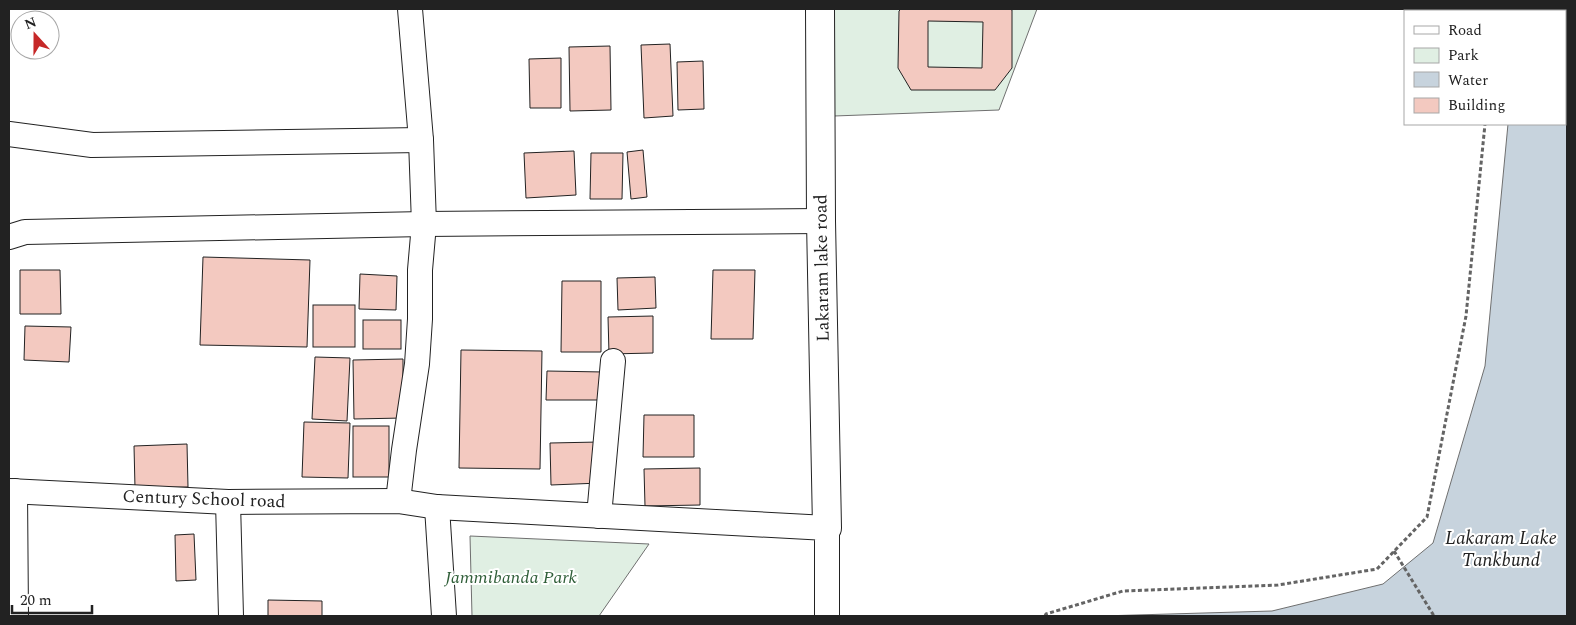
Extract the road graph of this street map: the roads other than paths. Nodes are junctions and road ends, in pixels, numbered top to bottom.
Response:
1 (410, 9) edge
2 (820, 9) edge
3 (9, 134) edge
4 (421, 140) junction
5 (821, 221) junction
6 (424, 224) junction
7 (9, 237) edge
8 (614, 361) dead end
9 (12, 491) edge
10 (398, 501) junction
11 (228, 502) junction
12 (437, 507) junction
13 (599, 516) junction
14 (827, 528) junction
15 (16, 616) edge
16 (230, 616) edge
17 (444, 616) edge
18 (827, 616) edge

1 - 4 street
2 - 5 street, Lakaram lake road
3 - 4 street
4 - 6 street
5 - 6 street
5 - 14 street, Lakaram lake road
6 - 7 street
6 - 10 street
8 - 13 street
9 - 11 street, Century School road
9 - 15 street
10 - 11 street, Century School road
10 - 12 street, Century School road
11 - 16 street
12 - 13 street, Century School road
12 - 17 street
13 - 14 street, Century School road
14 - 18 street

